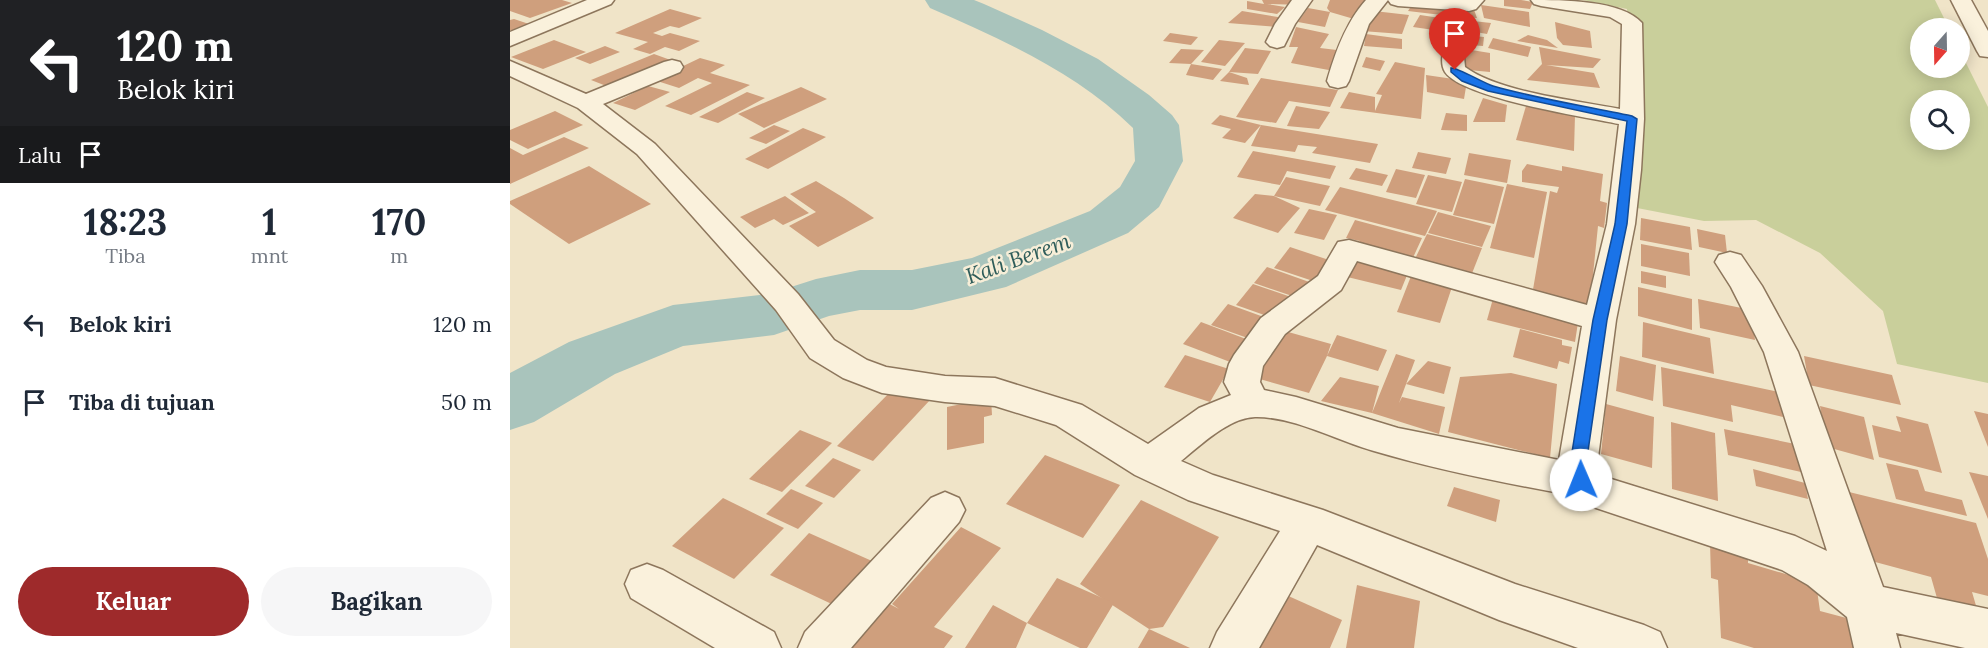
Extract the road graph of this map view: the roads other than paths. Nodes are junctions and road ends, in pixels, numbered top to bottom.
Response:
1 (604, 0) edge
2 (1302, 0) edge
3 (1378, 0) edge
4 (1398, 0) edge
5 (1474, 0) edge
6 (1541, 0) edge
7 (1961, 0) edge
8 (1459, 33) dead end
9 (510, 40) edge
10 (1277, 42) dead end
11 (1988, 51) edge
12 (672, 67) dead end
13 (510, 68) edge
14 (1338, 81) dead end
15 (586, 103) junction
16 (1632, 119) junction
17 (1730, 262) dead end
18 (1600, 320) junction
19 (1253, 403) junction
20 (1149, 464) junction
21 (1581, 480) junction
22 (945, 510) dead end
23 (1308, 523) junction
24 (647, 584) dead end
25 (1867, 605) junction
26 (1988, 631) edge
27 (758, 648) edge
28 (821, 648) edge
29 (1233, 648) edge
30 (1644, 648) edge
31 (1877, 648) edge

1 - 9 street
2 - 10 street
3 - 14 street
4 - 5 street
6 - 16 street
7 - 11 street
8 - 16 street
12 - 15 street
13 - 15 street
15 - 20 street
16 - 18 street
17 - 25 street
18 - 19 street
18 - 21 street
19 - 20 street
19 - 21 street
20 - 23 street
21 - 25 street
22 - 28 street
23 - 29 street
23 - 30 street
24 - 27 street
25 - 26 street
25 - 31 street

